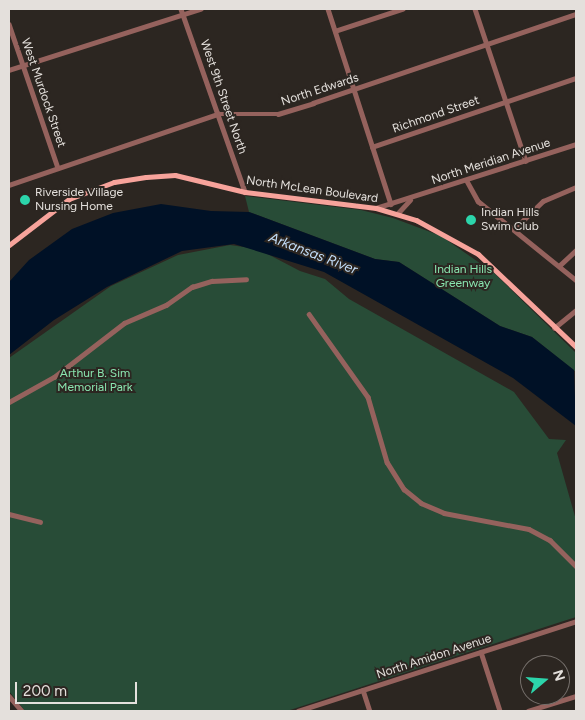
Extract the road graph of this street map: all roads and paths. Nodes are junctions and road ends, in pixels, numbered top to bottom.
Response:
1 (200, 9) edge
2 (328, 9) edge
3 (402, 9) edge
4 (475, 9) edge
5 (182, 12) edge
6 (576, 14) edge
7 (9, 24) edge
8 (335, 31) junction
9 (487, 45) junction
10 (22, 65) junction
11 (9, 70) edge
12 (576, 78) edge
13 (354, 90) junction
14 (506, 102) junction
15 (218, 114) junction
16 (576, 144) edge
17 (372, 148) junction
18 (526, 161) junction
19 (58, 168) junction
20 (467, 181) junction
21 (9, 185) edge
22 (576, 187) edge
23 (245, 192) junction
24 (411, 199) junction
25 (391, 204) junction
26 (376, 208) junction
27 (397, 214) junction
28 (514, 229) junction
29 (17, 239) junction
30 (9, 245) edge
31 (576, 250) edge
32 (9, 251) edge
33 (559, 266) junction
34 (246, 280) dead end
35 (576, 280) edge
36 (576, 310) edge
37 (310, 314) dead end
38 (554, 328) junction
39 (576, 347) edge
40 (9, 402) edge
41 (9, 514) edge
42 (40, 522) dead end
43 (576, 566) edge
44 (576, 620) edge
45 (481, 652) junction
46 (363, 690) junction
47 (9, 696) edge
48 (576, 696) edge
49 (22, 711) edge
50 (298, 711) edge
51 (370, 711) edge
52 (500, 711) edge
53 (528, 711) edge

1 - 5 street
2 - 8 street
3 - 8 street
4 - 9 street
5 - 10 street
5 - 15 street, West 9th Street North
6 - 9 street, North Edwards
7 - 10 street, West Murdock Street
8 - 13 street
9 - 13 street, North Edwards
9 - 14 street
10 - 11 street
10 - 19 street, West Murdock Street
12 - 14 street, Richmond Street
13 - 15 street, North Edwards
13 - 17 street
14 - 17 street, Richmond Street
14 - 18 street
15 - 19 street, North Edwards
15 - 23 street, West 9th Street North
16 - 18 street, North Meridian Avenue
17 - 25 street
18 - 20 street, North Meridian Avenue
19 - 21 street, North Edwards
20 - 24 street, North Meridian Avenue
20 - 28 street
22 - 28 street
23 - 26 main road, North McLean Boulevard
23 - 29 main road, North McLean Boulevard
24 - 25 street, North Meridian Avenue
24 - 27 street, North Meridian Avenue
25 - 26 street, North Meridian Avenue
26 - 27 main road, North McLean Boulevard
27 - 38 main road, North McLean Boulevard
28 - 33 street
29 - 30 main road, North McLean Boulevard
29 - 32 main road, North McLean Boulevard
31 - 33 street
33 - 35 street
34 - 40 street
36 - 38 street
37 - 43 street
38 - 39 main road, North McLean Boulevard
41 - 42 street
44 - 45 street, North Amidon Avenue
45 - 46 street, North Amidon Avenue
45 - 52 street
46 - 50 street, North Amidon Avenue
46 - 51 street
47 - 49 street
48 - 53 street

